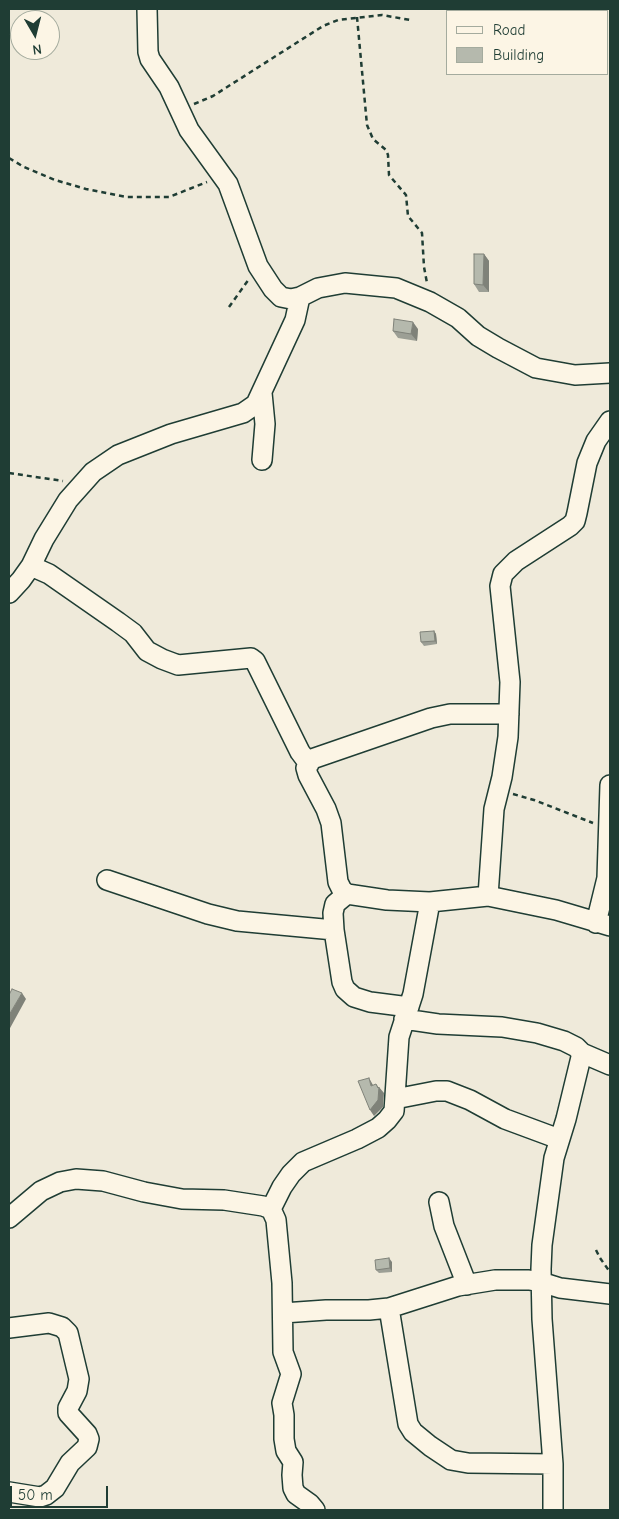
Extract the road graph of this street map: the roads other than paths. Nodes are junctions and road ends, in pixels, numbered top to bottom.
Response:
1 (148, 9) edge
2 (300, 297) junction
3 (610, 373) edge
4 (262, 393) junction
5 (610, 421) edge
6 (262, 460) dead end
7 (31, 566) junction
8 (9, 593) edge
9 (509, 714) junction
10 (309, 764) junction
11 (610, 785) edge
12 (107, 880) dead end
13 (347, 894) junction
14 (488, 896) junction
15 (430, 902) junction
16 (603, 925) edge
17 (334, 930) junction
18 (407, 1013) junction
19 (582, 1054) junction
20 (610, 1065) edge
21 (395, 1099) junction
22 (559, 1139) junction
23 (439, 1202) dead end
24 (271, 1209) junction
25 (9, 1218) edge
26 (541, 1282) junction
27 (467, 1285) junction
28 (610, 1294) edge
29 (388, 1308) junction
30 (283, 1313) junction
31 (9, 1328) edge
32 (553, 1464) junction
33 (9, 1492) edge
34 (315, 1510) edge
35 (553, 1510) edge

1 - 2 street
2 - 3 street
2 - 4 street
4 - 6 street
4 - 7 street
5 - 9 street
7 - 8 street
7 - 10 street
9 - 10 street
9 - 14 street
10 - 13 street
11 - 16 street
12 - 17 street
13 - 15 street
13 - 17 street
14 - 15 street
14 - 16 street
15 - 18 street
17 - 18 street
18 - 19 street
18 - 21 street
19 - 20 street
19 - 22 street
21 - 22 street
21 - 24 street
22 - 26 street
23 - 27 street
24 - 25 street
24 - 30 street
26 - 27 street
26 - 28 street
26 - 32 street
27 - 29 street
29 - 30 street
29 - 32 street
30 - 34 street
31 - 33 street
32 - 35 street

